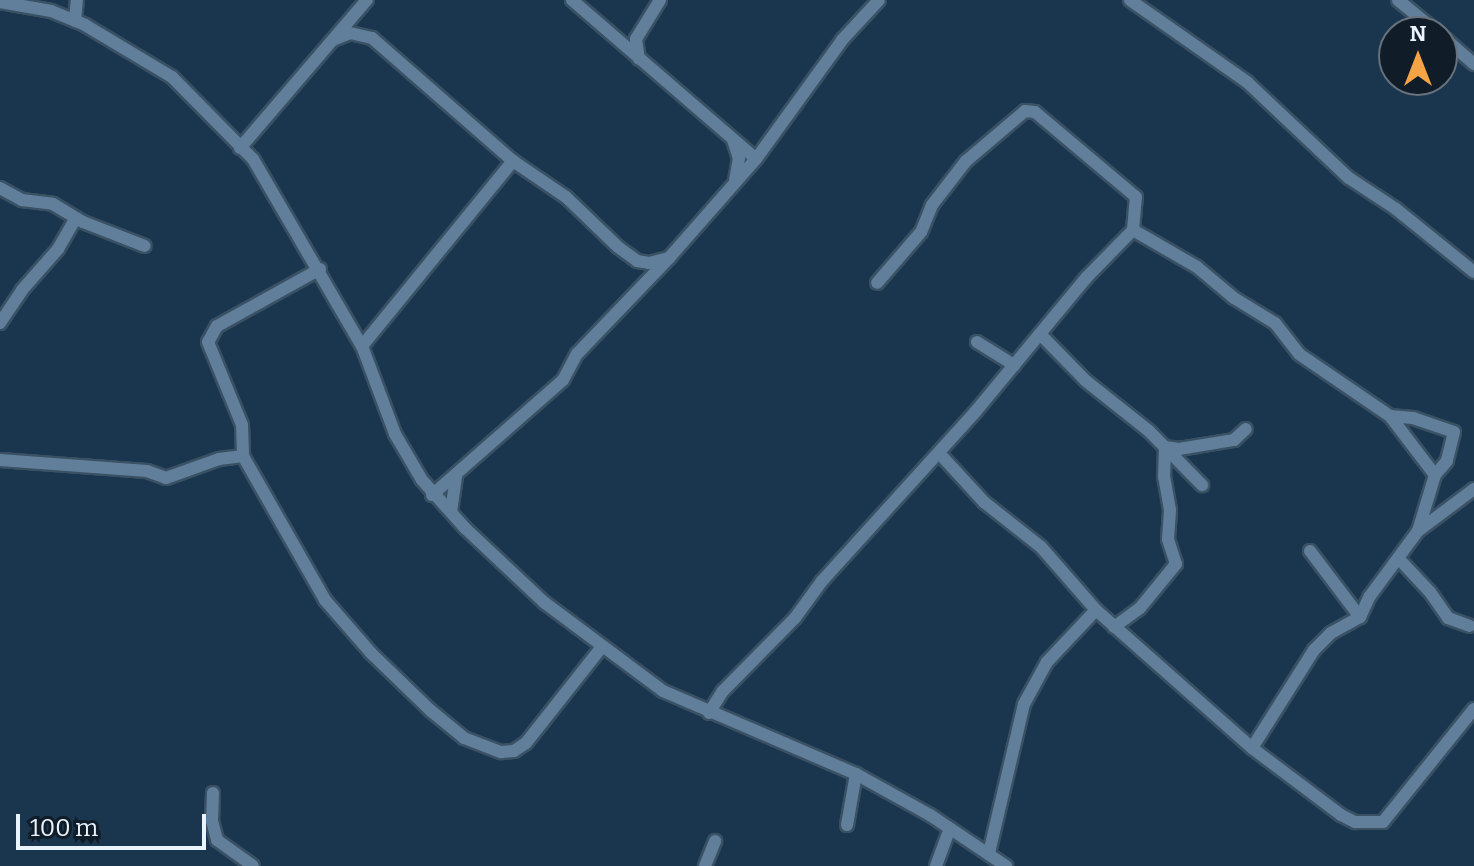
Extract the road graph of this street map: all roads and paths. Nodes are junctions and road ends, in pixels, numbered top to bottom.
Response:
1 (77, 0) edge
2 (572, 0) edge
3 (660, 0) edge
4 (879, 0) edge
5 (1130, 0) edge
6 (1398, 0) edge
7 (0, 2) edge
8 (363, 4) edge
9 (1418, 16) edge
10 (75, 21) junction
11 (366, 34) junction
12 (333, 40) junction
13 (1458, 50) edge
14 (639, 59) junction
15 (1474, 64) edge
16 (733, 140) junction
17 (240, 148) junction
18 (756, 159) junction
19 (513, 161) junction
20 (735, 181) junction
21 (0, 188) edge
22 (75, 219) junction
23 (1133, 230) junction
24 (145, 246) dead end
25 (669, 258) junction
26 (320, 269) junction
27 (1474, 272) edge
28 (877, 283) dead end
29 (0, 323) edge
30 (1040, 334) junction
31 (977, 342) dead end
32 (362, 346) junction
33 (1014, 365) junction
34 (1390, 416) junction
35 (1246, 429) dead end
36 (1165, 447) junction
37 (939, 453) junction
38 (243, 456) junction
39 (0, 460) edge
40 (456, 475) junction
41 (1435, 475) junction
42 (1202, 485) dead end
43 (1474, 489) edge
44 (432, 495) junction
45 (451, 512) junction
46 (1418, 531) junction
47 (1310, 551) dead end
48 (1399, 559) junction
49 (1096, 610) junction
50 (1360, 617) junction
51 (1470, 626) dead end
52 (1114, 627) junction
53 (601, 648) junction
54 (1474, 709) edge
55 (709, 713) junction
56 (1252, 748) junction
57 (856, 774) junction
58 (213, 793) dead end
59 (847, 825) dead end
60 (950, 828) junction
61 (715, 841) dead end
62 (989, 853) junction
63 (253, 866) edge
64 (705, 866) edge
65 (936, 866) edge
66 (1006, 866) edge

1 - 10 street
2 - 14 street
3 - 14 street
4 - 18 street
5 - 27 street
6 - 9 street
7 - 10 street
8 - 11 street
8 - 12 street
10 - 17 street
11 - 12 street
11 - 19 street
12 - 17 street
13 - 15 street
14 - 16 street
16 - 18 street
16 - 20 street
17 - 26 street
18 - 20 street
19 - 25 street
19 - 32 street
20 - 25 street
21 - 22 street
22 - 24 street
22 - 29 street
23 - 28 street
23 - 30 street
23 - 34 street
25 - 40 street
26 - 32 street
26 - 38 street
30 - 33 street
30 - 36 street
31 - 33 street
32 - 44 street
33 - 37 street
34 - 41 street
34 - 41 street
35 - 36 street
36 - 42 street
36 - 52 street
37 - 49 street
37 - 55 street
38 - 39 street
38 - 53 street
40 - 44 street
40 - 45 street
41 - 46 street
43 - 46 street
44 - 45 street
45 - 53 street
46 - 48 street
47 - 50 street
48 - 50 street
48 - 51 street
49 - 52 street
49 - 62 street
50 - 56 street
52 - 56 street
53 - 55 street
54 - 56 street
55 - 57 street
57 - 59 street
57 - 60 street
58 - 63 street
60 - 62 street
60 - 65 street
61 - 64 street
62 - 66 street

